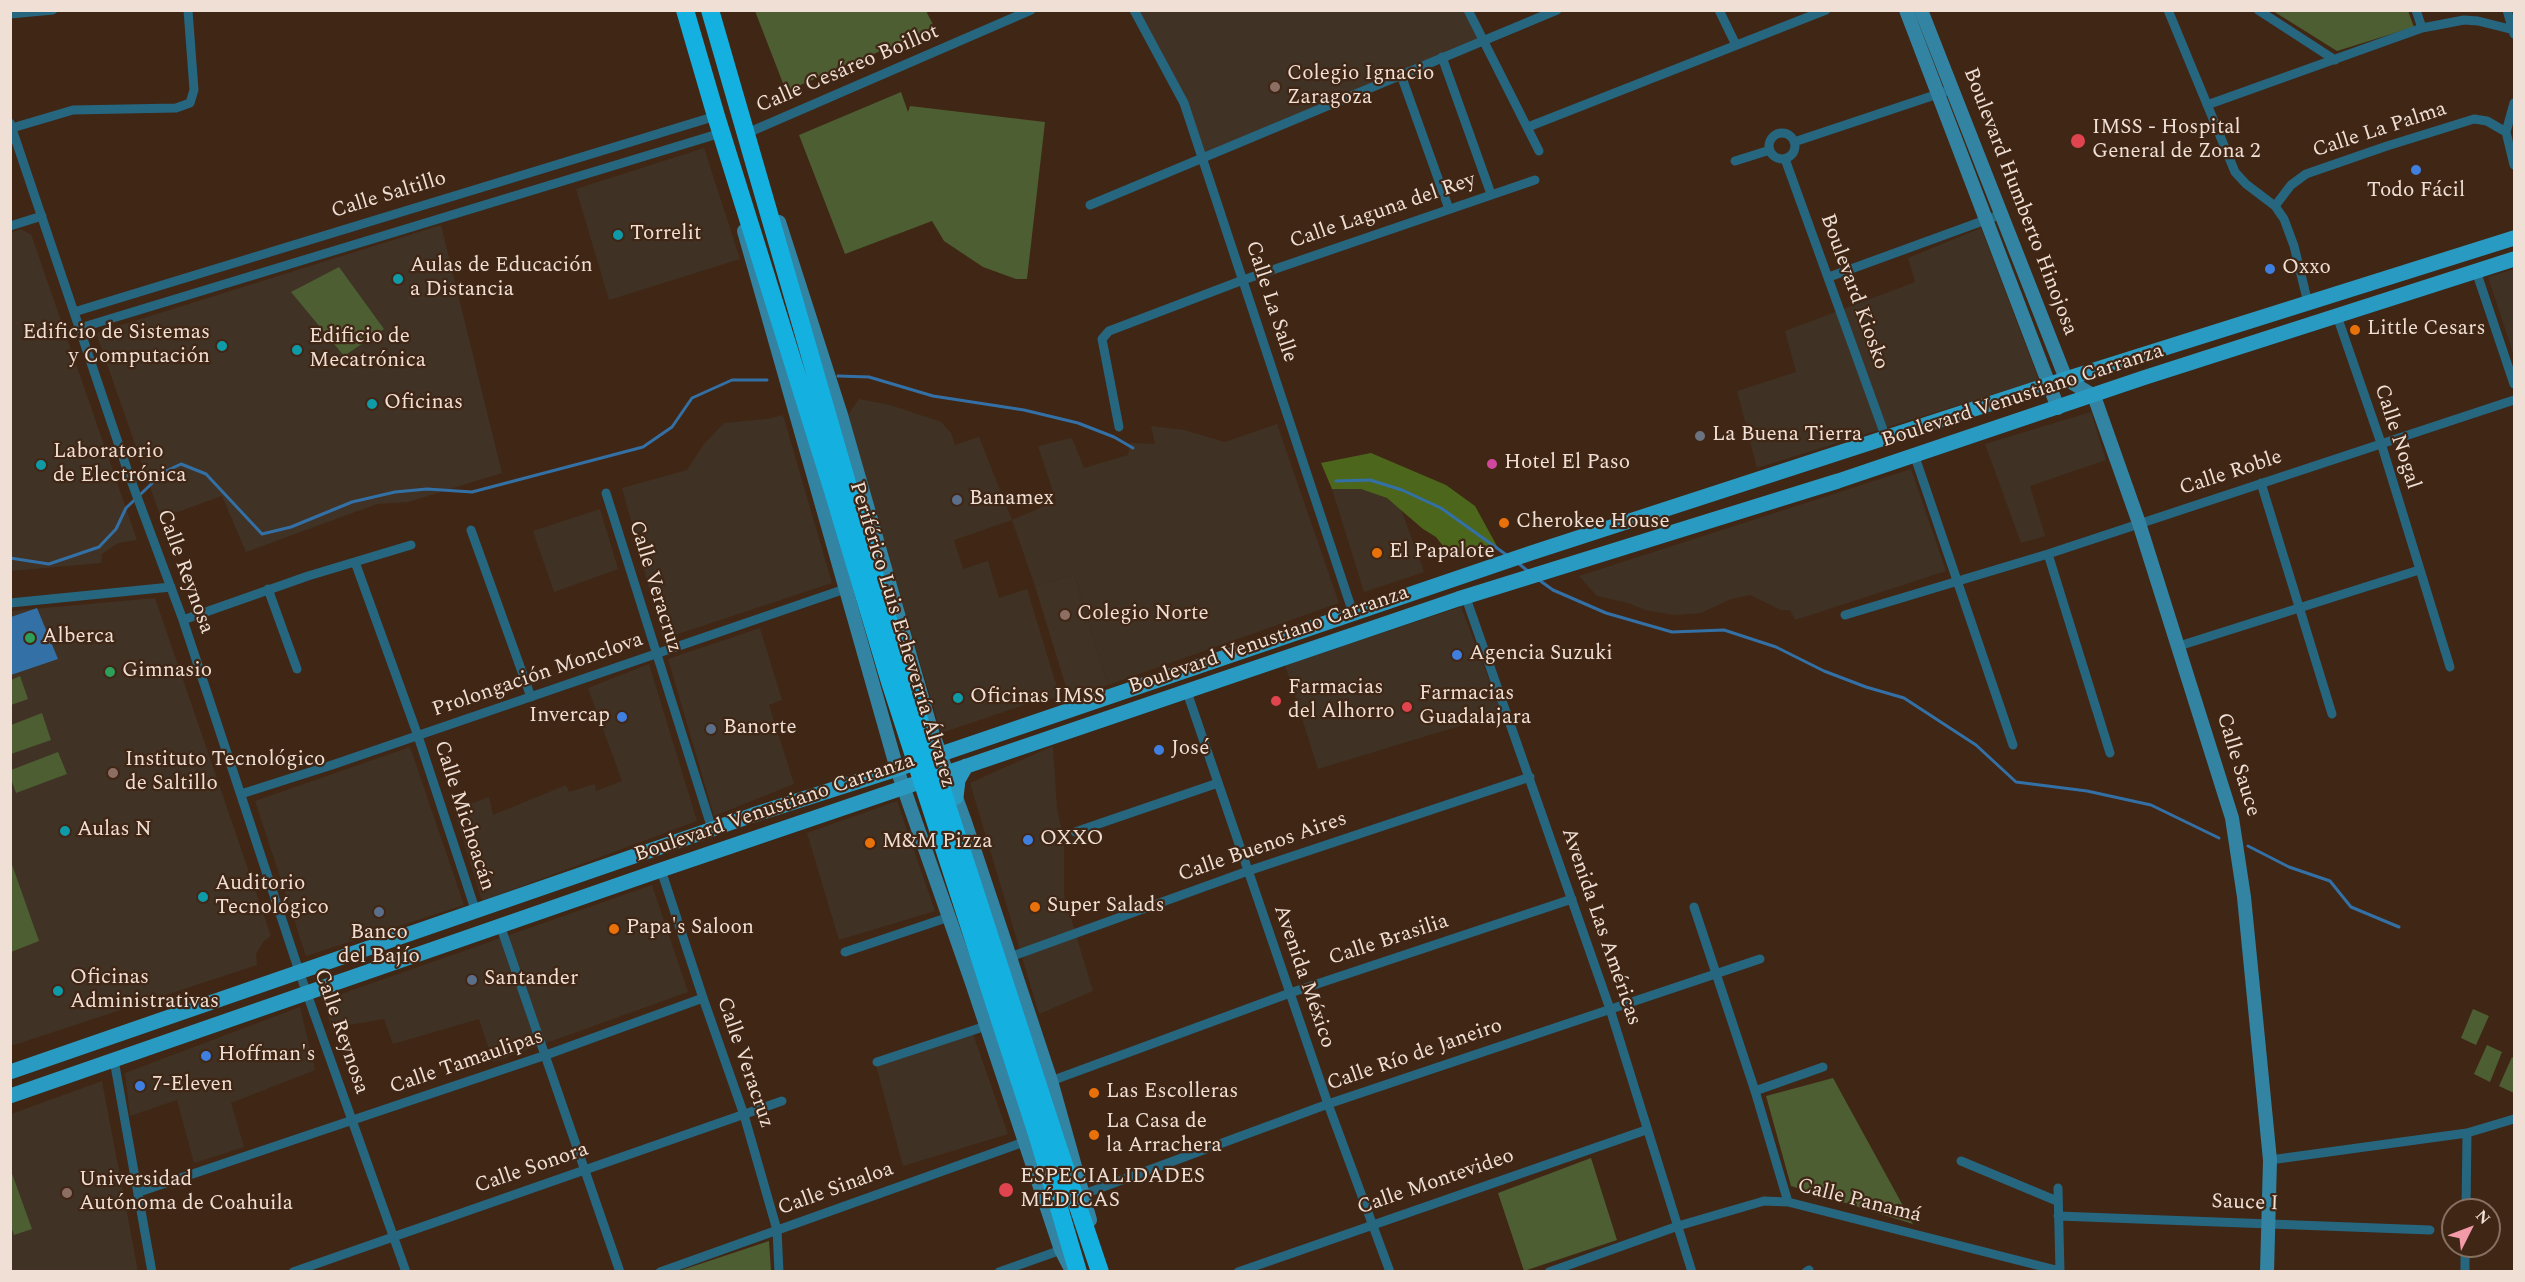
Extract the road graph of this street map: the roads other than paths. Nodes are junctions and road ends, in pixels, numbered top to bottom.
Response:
1 (53, 10) edge
2 (188, 10) edge
3 (685, 10) edge
4 (1031, 10) edge
5 (1134, 10) edge
6 (1468, 10) edge
7 (1557, 10) edge
8 (1719, 10) edge
9 (1826, 10) edge
10 (1906, 10) edge
11 (1921, 10) edge
12 (2180, 10) edge
13 (2258, 10) edge
14 (2416, 10) edge
15 (2507, 10) edge
16 (2169, 12) edge
17 (10, 14) edge
18 (711, 14) edge
19 (2422, 28) junction
20 (2514, 32) edge
21 (1483, 40) junction
22 (1736, 45) junction
23 (1442, 57) junction
24 (2335, 60) junction
25 (1401, 75) junction
26 (1953, 89) junction
27 (1937, 94) junction
28 (2514, 103) edge
29 (2207, 105) junction
30 (11, 125) edge
31 (718, 125) junction
32 (1528, 127) junction
33 (2506, 132) junction
34 (745, 134) junction
35 (1794, 142) junction
36 (1770, 150) junction
37 (1539, 151) dead end
38 (1202, 159) junction
39 (1785, 159) junction
40 (1735, 161) dead end
41 (2514, 165) edge
42 (756, 173) junction
43 (1535, 180) dead end
44 (1491, 194) junction
45 (741, 196) junction
46 (1090, 205) dead end
47 (2274, 206) junction
48 (1449, 209) junction
49 (2002, 214) junction
50 (42, 216) junction
51 (1987, 220) junction
52 (10, 226) edge
53 (2514, 238) edge
54 (2514, 259) edge
55 (2476, 272) junction
56 (1829, 277) junction
57 (1243, 280) junction
58 (2308, 303) junction
59 (74, 312) junction
60 (2040, 313) junction
61 (2337, 316) junction
62 (2025, 319) junction
63 (80, 328) junction
64 (2066, 379) junction
65 (2514, 384) edge
66 (2050, 386) junction
67 (2094, 396) junction
68 (2514, 400) edge
69 (2058, 408) junction
70 (1119, 427) dead end
71 (1886, 438) junction
72 (2381, 443) junction
73 (1914, 454) junction
74 (2261, 483) junction
75 (842, 492) junction
76 (606, 493) dead end
77 (2139, 523) junction
78 (471, 530) dead end
79 (411, 545) dead end
80 (2048, 554) junction
81 (355, 562) junction
82 (2419, 570) junction
83 (1958, 582) junction
84 (171, 587) junction
85 (845, 589) junction
86 (268, 590) junction
87 (1466, 598) junction
88 (10, 603) edge
89 (2299, 608) junction
90 (1353, 613) junction
91 (1845, 615) dead end
92 (183, 620) junction
93 (2179, 646) junction
94 (657, 654) junction
95 (2450, 667) dead end
96 (297, 669) dead end
97 (1187, 692) junction
98 (531, 698) junction
99 (2332, 714) dead end
100 (930, 726) junction
101 (418, 736) junction
102 (887, 738) junction
103 (2013, 745) dead end
104 (940, 753) junction
105 (2110, 753) dead end
106 (966, 766) junction
107 (897, 769) junction
108 (946, 773) junction
109 (1530, 777) junction
110 (1218, 783) junction
111 (903, 787) junction
112 (240, 794) junction
113 (956, 796) junction
114 (914, 814) junction
115 (965, 822) junction
116 (712, 829) junction
117 (1075, 832) dead end
118 (661, 870) junction
119 (1248, 871) junction
120 (1572, 899) junction
121 (1694, 907) dead end
122 (476, 912) junction
123 (949, 917) junction
124 (500, 926) junction
125 (845, 952) dead end
126 (1010, 957) junction
127 (1761, 959) dead end
128 (300, 974) junction
129 (1716, 974) junction
130 (307, 993) junction
131 (1290, 993) junction
132 (703, 998) junction
133 (1610, 1009) junction
134 (986, 1026) junction
135 (546, 1055) junction
136 (114, 1060) junction
137 (877, 1062) dead end
138 (1823, 1067) dead end
139 (10, 1072) edge
140 (1051, 1082) junction
141 (1755, 1091) junction
142 (10, 1096) edge
143 (782, 1101) dead end
144 (1328, 1104) junction
145 (744, 1115) junction
146 (2514, 1119) edge
147 (352, 1120) junction
148 (1646, 1130) junction
149 (2467, 1133) junction
150 (1039, 1138) junction
151 (1961, 1161) dead end
152 (2270, 1161) junction
153 (585, 1169) junction
154 (2058, 1188) dead end
155 (139, 1192) junction
156 (1084, 1194) junction
157 (2466, 1198) edge
158 (2057, 1201) junction
159 (1788, 1202) junction
160 (2058, 1216) junction
161 (1372, 1223) junction
162 (2270, 1223) junction
163 (1678, 1226) junction
164 (777, 1230) junction
165 (2430, 1230) dead end
166 (395, 1237) junction
167 (1090, 1240) junction
168 (1061, 1250) junction
169 (2060, 1271) edge
170 (152, 1272) edge
171 (293, 1272) edge
172 (406, 1272) edge
173 (620, 1272) edge
174 (660, 1272) edge
175 (778, 1272) edge
176 (999, 1272) edge
177 (1072, 1272) edge
178 (1078, 1272) edge
179 (1100, 1272) edge
180 (1238, 1272) edge
181 (1390, 1272) edge
182 (1549, 1272) edge
183 (1692, 1272) edge
184 (2267, 1272) edge

1 - 17 street
2 - 30 street
3 - 31 highway, Periférico Luis Echeverría Álvarez
4 - 34 street, Calle Cesáreo Boillot
5 - 38 street, Calle La Salle
6 - 21 street
7 - 21 street
8 - 22 street
9 - 22 street
10 - 27 street, Boulevard Humberto Hinojosa
11 - 26 street, Boulevard Humberto Hinojosa
12 - 16 street
13 - 24 street
14 - 19 street
15 - 20 street
16 - 29 street
18 - 31 highway
18 - 34 highway, Periférico Luis Echeverría Álvarez
19 - 20 street
19 - 24 street
21 - 23 street
21 - 32 street
22 - 32 street
23 - 25 street
23 - 44 street
24 - 29 street
25 - 38 street
25 - 48 street
26 - 27 street
26 - 49 street, Boulevard Humberto Hinojosa
27 - 35 street
27 - 51 street, Boulevard Humberto Hinojosa
28 - 33 street
29 - 47 street
30 - 50 street, Calle Reynosa
31 - 45 highway, Periférico Luis Echeverría Álvarez
31 - 59 street, Calle Saltillo
31 - 63 street, Calle Saltillo
32 - 37 street
33 - 41 street
33 - 47 street, Calle La Palma
34 - 42 highway, Periférico Luis Echeverría Álvarez
35 - 36 street
35 - 39 street
36 - 39 street
36 - 40 street
38 - 46 street
38 - 57 street, Calle La Salle
39 - 56 street, Boulevard Kiosko
42 - 75 highway, Periférico Luis Echeverría Álvarez
42 - 100 street, Periférico Luis Echeverría Álvarez
43 - 44 street, Calle Laguna del Rey
44 - 48 street, Calle Laguna del Rey
45 - 75 highway, Periférico Luis Echeverría Álvarez
45 - 85 street
47 - 58 street
48 - 57 street, Calle Laguna del Rey
49 - 51 street
49 - 60 street, Boulevard Humberto Hinojosa
50 - 52 street
50 - 59 street, Calle Reynosa
51 - 56 street
51 - 62 street, Boulevard Humberto Hinojosa
53 - 58 main road, Boulevard Venustiano Carranza
54 - 55 main road, Boulevard Venustiano Carranza
55 - 61 main road, Boulevard Venustiano Carranza
55 - 65 street
56 - 71 street, Boulevard Kiosko
57 - 70 street, Calle Laguna del Rey
57 - 90 street, Calle La Salle
58 - 64 main road, Boulevard Venustiano Carranza
59 - 63 street, Calle Reynosa
60 - 62 street
60 - 64 street, Boulevard Humberto Hinojosa
61 - 67 main road, Boulevard Venustiano Carranza
61 - 72 street, Calle Nogal
62 - 66 street, Boulevard Humberto Hinojosa
63 - 84 street, Calle Reynosa
64 - 66 main road, Boulevard Venustiano Carranza
64 - 67 street
66 - 69 street, Boulevard Humberto Hinojosa
66 - 71 main road, Boulevard Venustiano Carranza
67 - 69 main road, Boulevard Venustiano Carranza
67 - 77 street, Calle Sauce
68 - 72 street, Calle Roble
69 - 73 main road, Boulevard Venustiano Carranza
71 - 90 main road, Boulevard Venustiano Carranza
72 - 74 street, Calle Roble
72 - 82 street, Calle Nogal
73 - 83 street
73 - 87 main road, Boulevard Venustiano Carranza
74 - 77 street, Calle Roble
74 - 89 street
75 - 150 highway, Periférico Luis Echeverría Álvarez, bridge
76 - 94 street, Calle Veracruz
77 - 80 street, Calle Roble
77 - 93 street, Calle Sauce
78 - 98 street
79 - 81 street
80 - 83 street, Calle Roble
80 - 105 street
81 - 86 street
81 - 101 street, Calle Michoacán
82 - 89 street
82 - 95 street, Calle Nogal
83 - 91 street, Calle Roble
83 - 103 street
84 - 88 street
84 - 92 street, Calle Reynosa
85 - 94 street, Prolongación Monclova
85 - 102 street
86 - 92 street
86 - 96 street
87 - 97 main road, Boulevard Venustiano Carranza
87 - 109 street, Avenida Las Américas
89 - 93 street
89 - 99 street
90 - 104 main road, Boulevard Venustiano Carranza
92 - 112 street, Calle Reynosa
93 - 152 street, Calle Sauce
94 - 98 street, Prolongación Monclova
94 - 116 street, Calle Veracruz
97 - 106 main road, Boulevard Venustiano Carranza
97 - 110 street, Avenida México
98 - 101 street, Prolongación Monclova
100 - 102 street
100 - 104 street, Periférico Luis Echeverría Álvarez
101 - 112 street, Prolongación Monclova
101 - 122 street, Calle Michoacán
102 - 107 street
104 - 107 main road, Boulevard Venustiano Carranza
104 - 108 street, Periférico Luis Echeverría Álvarez
106 - 108 main road, Boulevard Venustiano Carranza
106 - 113 main road
107 - 111 street
107 - 116 main road, Boulevard Venustiano Carranza
108 - 111 main road, Boulevard Venustiano Carranza
108 - 113 street, Periférico Luis Echeverría Álvarez
109 - 119 street, Calle Buenos Aires
109 - 120 street, Avenida Las Américas
110 - 117 street
110 - 119 street, Avenida México
111 - 114 street
111 - 118 main road, Boulevard Venustiano Carranza
112 - 128 street, Calle Reynosa
113 - 115 street, Periférico Luis Echeverría Álvarez
114 - 115 street
114 - 123 street
115 - 126 street, Periférico Luis Echeverría Álvarez
116 - 122 main road, Boulevard Venustiano Carranza
118 - 124 main road, Boulevard Venustiano Carranza
118 - 132 street, Calle Veracruz
119 - 126 street, Calle Buenos Aires
119 - 131 street, Avenida México
120 - 131 street, Calle Brasilia
120 - 133 street, Avenida Las Américas
121 - 129 street
122 - 128 main road, Boulevard Venustiano Carranza
123 - 125 street
123 - 134 street
124 - 130 main road, Boulevard Venustiano Carranza
124 - 135 street
126 - 140 street, Periférico Luis Echeverría Álvarez
127 - 129 street, Calle Río de Janeiro
128 - 130 street, Calle Reynosa
128 - 139 main road, Boulevard Venustiano Carranza
129 - 133 street, Calle Río de Janeiro
129 - 141 street
130 - 136 main road, Boulevard Venustiano Carranza
130 - 147 street, Calle Reynosa
131 - 140 street, Calle Brasilia
131 - 144 street, Avenida México
132 - 135 street, Calle Tamaulipas
132 - 145 street, Calle Veracruz
133 - 144 street, Calle Río de Janeiro
133 - 148 street, Avenida Las Américas
134 - 137 street
134 - 150 street
135 - 147 street, Calle Tamaulipas
135 - 153 street
136 - 142 main road, Boulevard Venustiano Carranza
136 - 155 street
138 - 141 street
140 - 156 street, Periférico Luis Echeverría Álvarez
141 - 159 street
143 - 145 street, Calle Sonora
144 - 156 street, Calle Río de Janeiro
144 - 161 street, Avenida México
145 - 153 street, Calle Sonora
145 - 164 street, Calle Veracruz
146 - 149 street
147 - 155 street, Calle Tamaulipas
147 - 166 street, Calle Reynosa
148 - 161 street, Calle Montevideo
148 - 163 street, Avenida Las Américas
149 - 152 street
149 - 157 street
150 - 164 street, Calle Sinaloa
150 - 167 highway, Periférico Luis Echeverría Álvarez
150 - 168 street
150 - 178 highway, Periférico Luis Echeverría Álvarez
151 - 158 street
152 - 162 street, Calle Sauce
153 - 166 street, Calle Sonora
153 - 173 street
154 - 158 street
155 - 170 street
156 - 167 street, Periférico Luis Echeverría Álvarez
158 - 160 street
159 - 163 street, Calle Panamá
159 - 169 street, Calle Panamá
160 - 162 street, Sauce I
160 - 169 street
161 - 180 street, Calle Montevideo
161 - 181 street, Avenida México
162 - 165 street, Sauce I
162 - 184 street, Calle Sauce
163 - 182 street, Calle Panamá
163 - 183 street, Avenida Las Américas
164 - 174 street, Calle Sinaloa
164 - 175 street, Calle Veracruz
166 - 171 street, Calle Sonora
166 - 172 street, Calle Reynosa
167 - 179 highway, Periférico Luis Echeverría Álvarez
168 - 176 street
168 - 177 street

